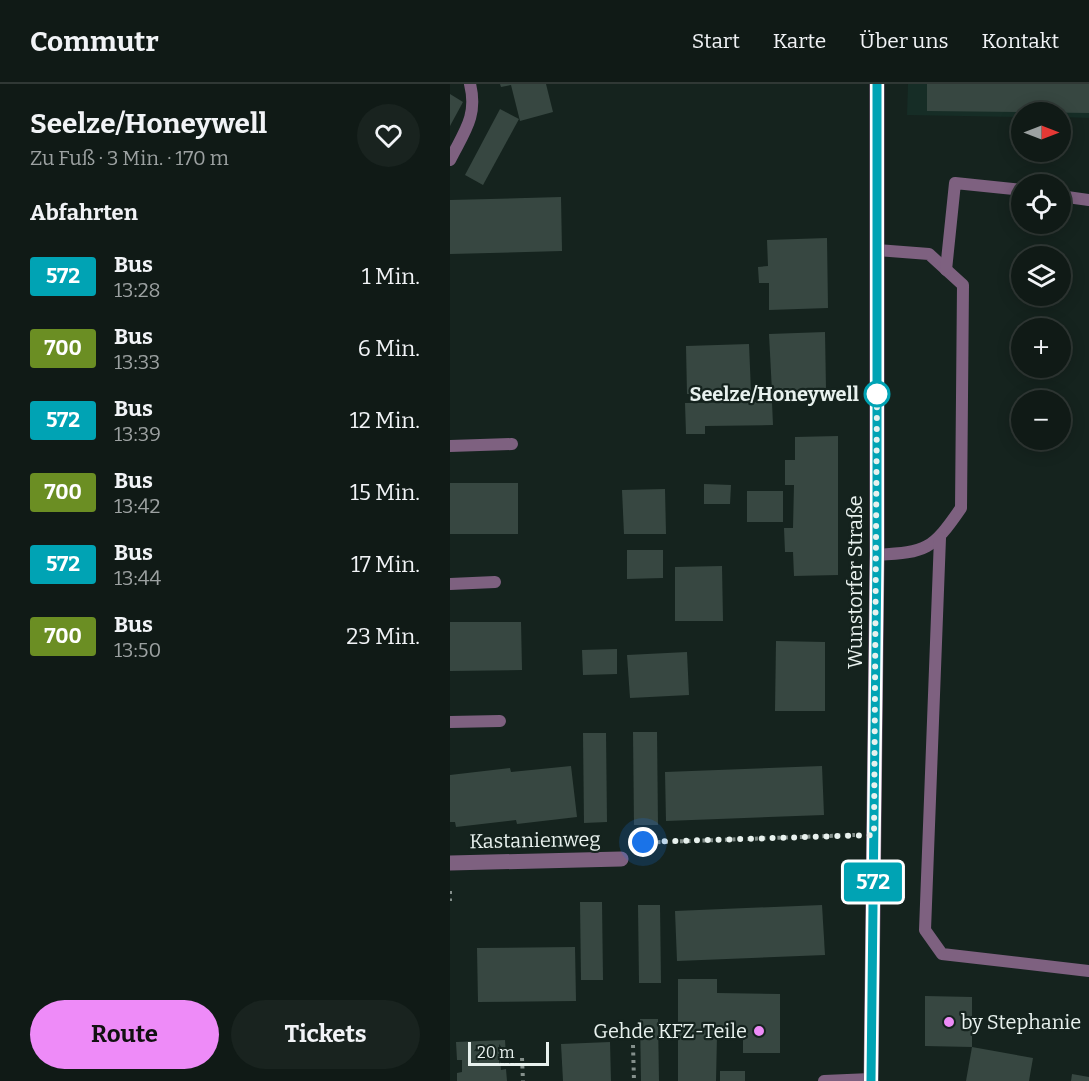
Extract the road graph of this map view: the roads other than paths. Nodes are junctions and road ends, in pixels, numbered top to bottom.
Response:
1 (470, 84) edge
2 (877, 84) edge
3 (450, 160) edge
4 (1011, 189) edge
5 (1071, 198) edge
6 (1089, 200) edge
7 (877, 250) junction
8 (946, 270) junction
9 (512, 444) dead end
10 (450, 446) edge
11 (940, 538) junction
12 (877, 555) junction
13 (495, 582) dead end
14 (450, 584) edge
15 (500, 721) dead end
16 (450, 722) edge
17 (621, 859) dead end
18 (450, 863) edge
19 (1089, 971) edge
20 (871, 1080) edge
21 (824, 1081) edge

1 - 3 lane
2 - 7 street, Wunstorfer Straße
4 - 8 lane
5 - 6 lane
7 - 8 lane
7 - 12 street, Wunstorfer Straße
8 - 11 lane
9 - 10 lane
11 - 12 lane
11 - 19 lane
12 - 20 street, Wunstorfer Straße
13 - 14 lane
15 - 16 lane
17 - 18 street, Kastanienweg
20 - 21 lane

